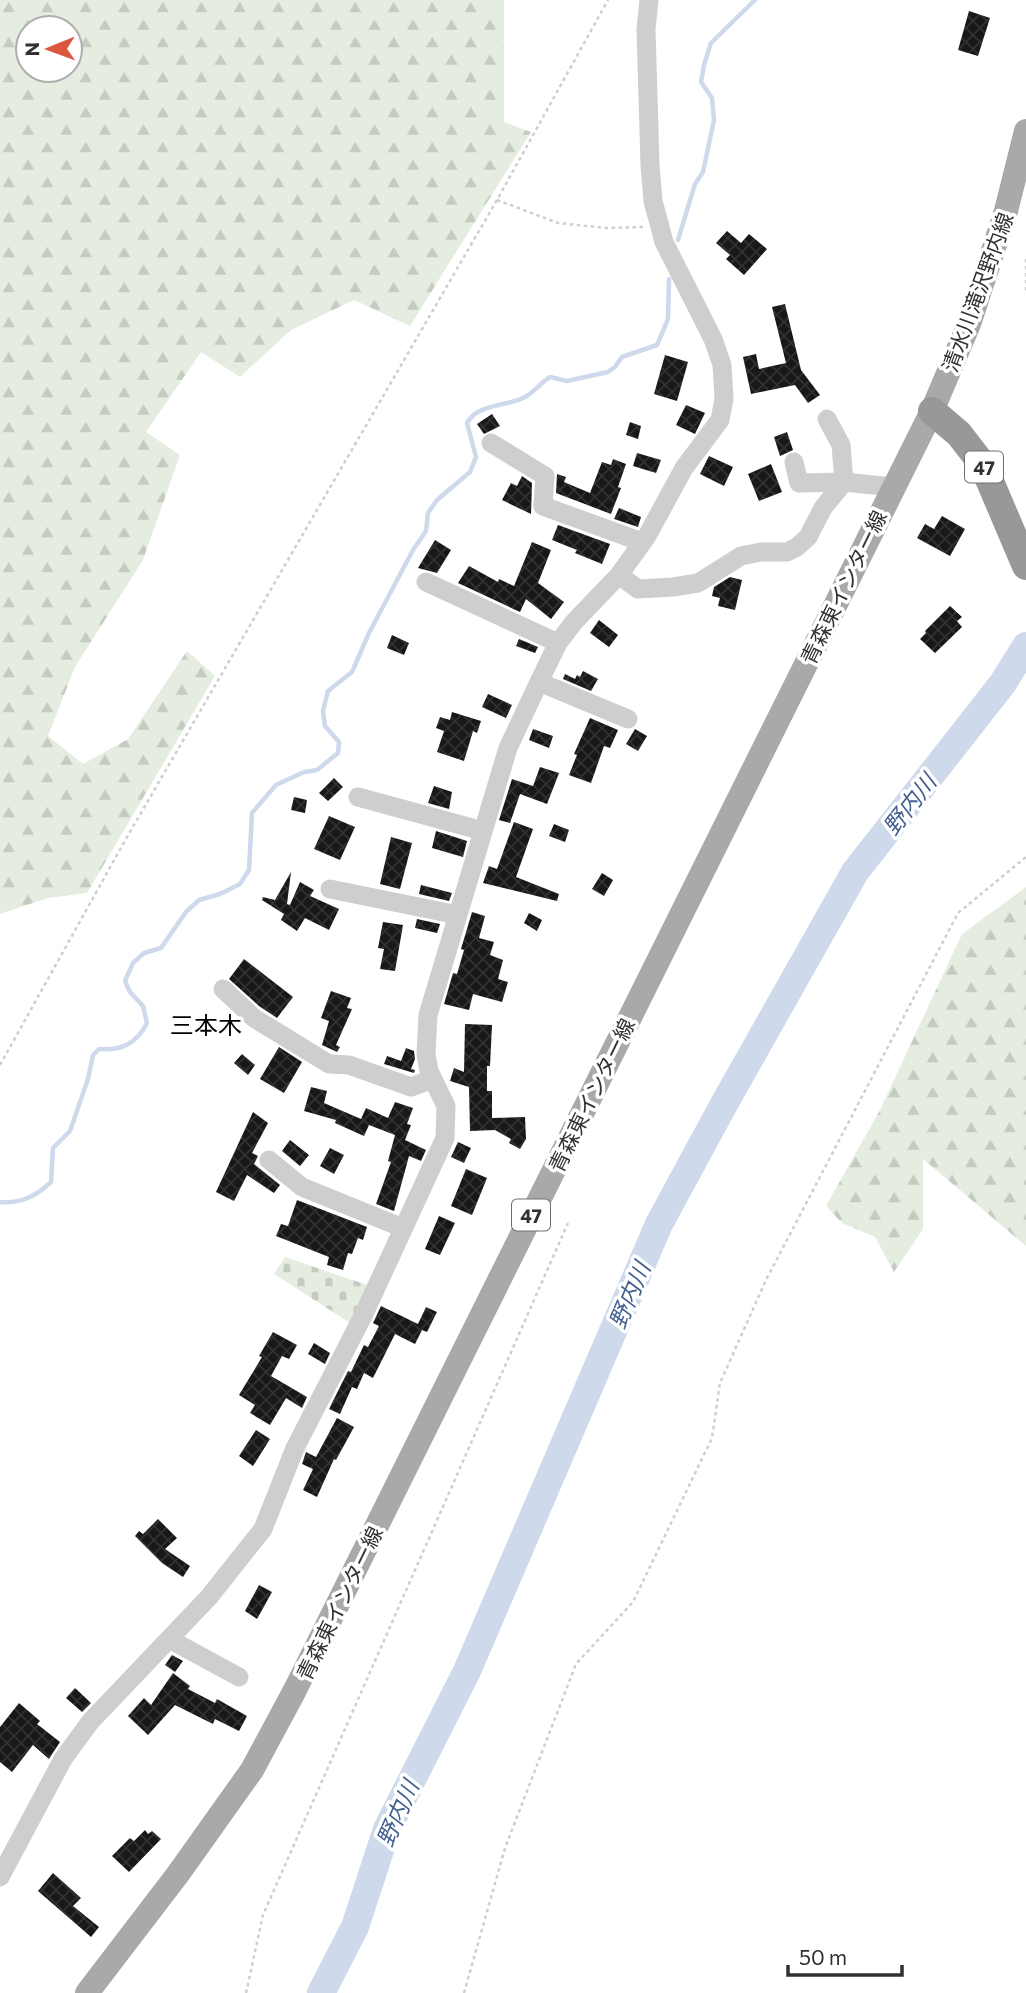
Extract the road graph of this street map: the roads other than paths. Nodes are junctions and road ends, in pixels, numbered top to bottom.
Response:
1 (649, 0) edge
2 (1026, 131) edge
3 (932, 411) junction
4 (827, 419) dead end
5 (491, 443) dead end
6 (794, 462) dead end
7 (844, 482) junction
8 (893, 487) junction
9 (642, 542) junction
10 (1026, 566) edge
11 (619, 575) junction
12 (426, 582) dead end
13 (558, 643) junction
14 (539, 682) junction
15 (628, 719) dead end
16 (358, 797) dead end
17 (483, 831) junction
18 (330, 889) dead end
19 (458, 915) junction
20 (223, 989) dead end
21 (433, 1079) junction
22 (269, 1160) dead end
23 (403, 1228) junction
24 (169, 1639) junction
25 (239, 1677) dead end
26 (0, 1877) edge
27 (87, 1993) edge

1 - 9 street
2 - 3 main road, 清水川滝沢野内線
3 - 8 main road, 青森東インター線 / 47
3 - 10 highway, 47
4 - 7 street
5 - 9 street
6 - 7 street
7 - 8 street
7 - 11 street
8 - 27 main road, 青森東インター線 / 47
9 - 11 street
11 - 13 street
12 - 13 street
13 - 14 street
14 - 15 street
14 - 17 street
16 - 17 street
17 - 19 street
18 - 19 street
19 - 21 street
20 - 21 street
21 - 23 street
22 - 23 street
23 - 24 street
24 - 25 street
24 - 26 street

